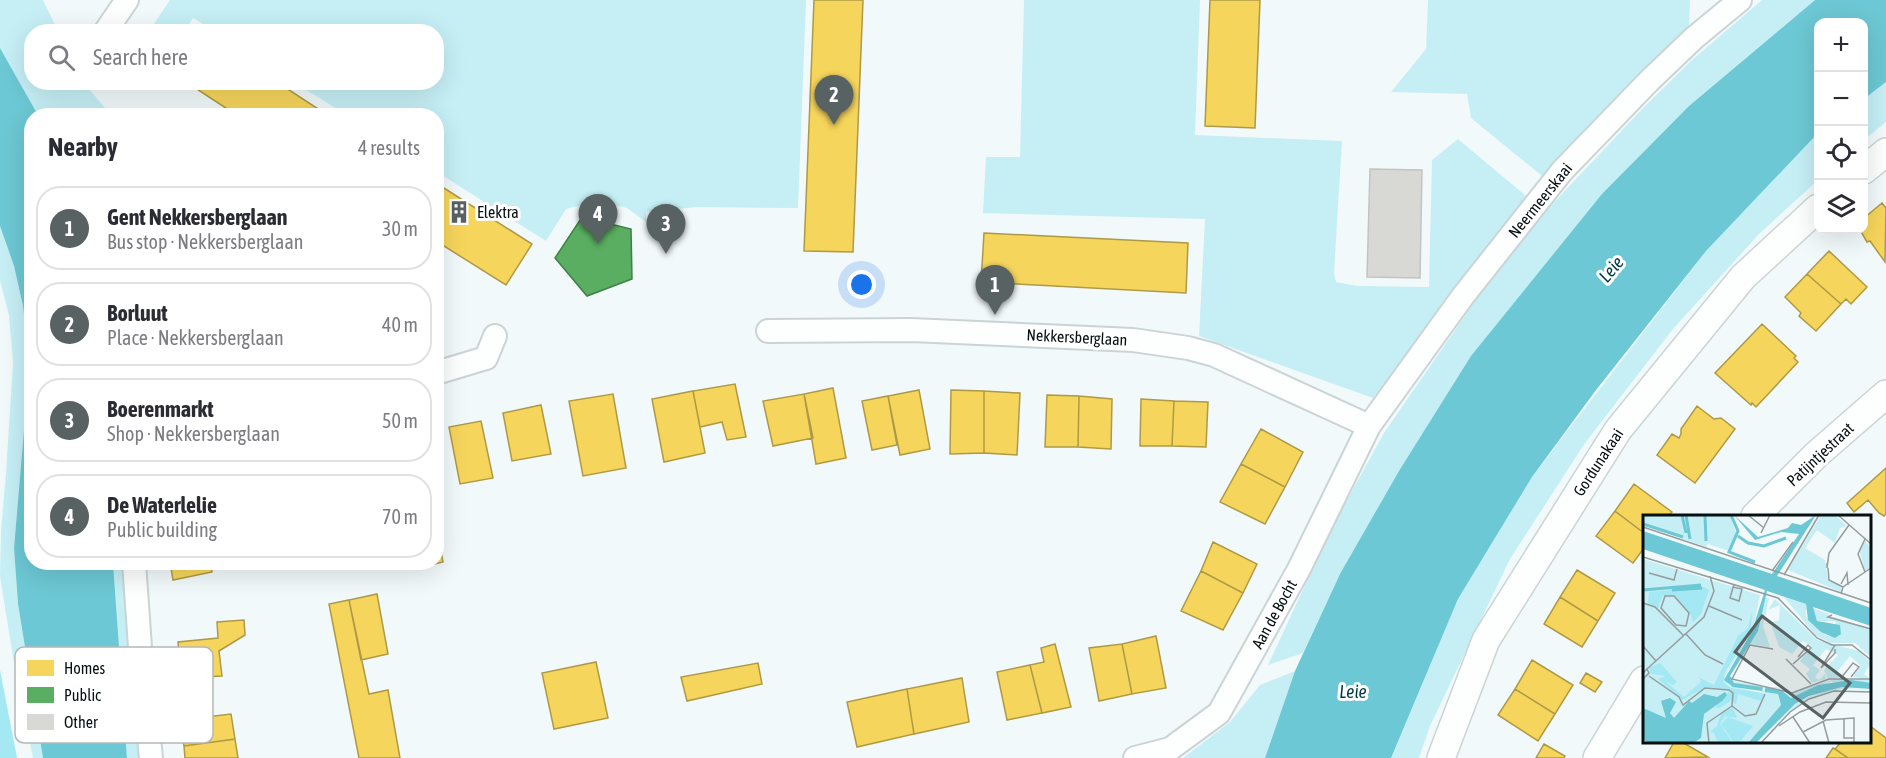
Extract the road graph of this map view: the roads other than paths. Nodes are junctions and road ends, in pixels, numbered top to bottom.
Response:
1 (127, 0) edge
2 (1740, 0) edge
3 (110, 24) edge
4 (1886, 152) edge
5 (1868, 166) edge
6 (1814, 212) edge
7 (768, 331) dead end
8 (495, 336) dead end
9 (444, 371) edge
10 (1886, 394) edge
11 (1369, 426) junction
12 (1756, 515) edge
13 (135, 570) edge
14 (140, 647) edge
15 (1643, 682) edge
16 (150, 743) edge
17 (151, 758) edge
18 (1135, 758) edge
19 (1441, 758) edge
20 (1597, 758) edge

1 - 3 street
2 - 11 street, Neermeerskaai
4 - 5 street
6 - 19 street, Gordunakaai
7 - 11 street, Nekkersberglaan
8 - 9 street
10 - 12 street, Patijntjestraat
11 - 18 street, Aan de Bocht
13 - 14 street
15 - 20 street
16 - 17 street

